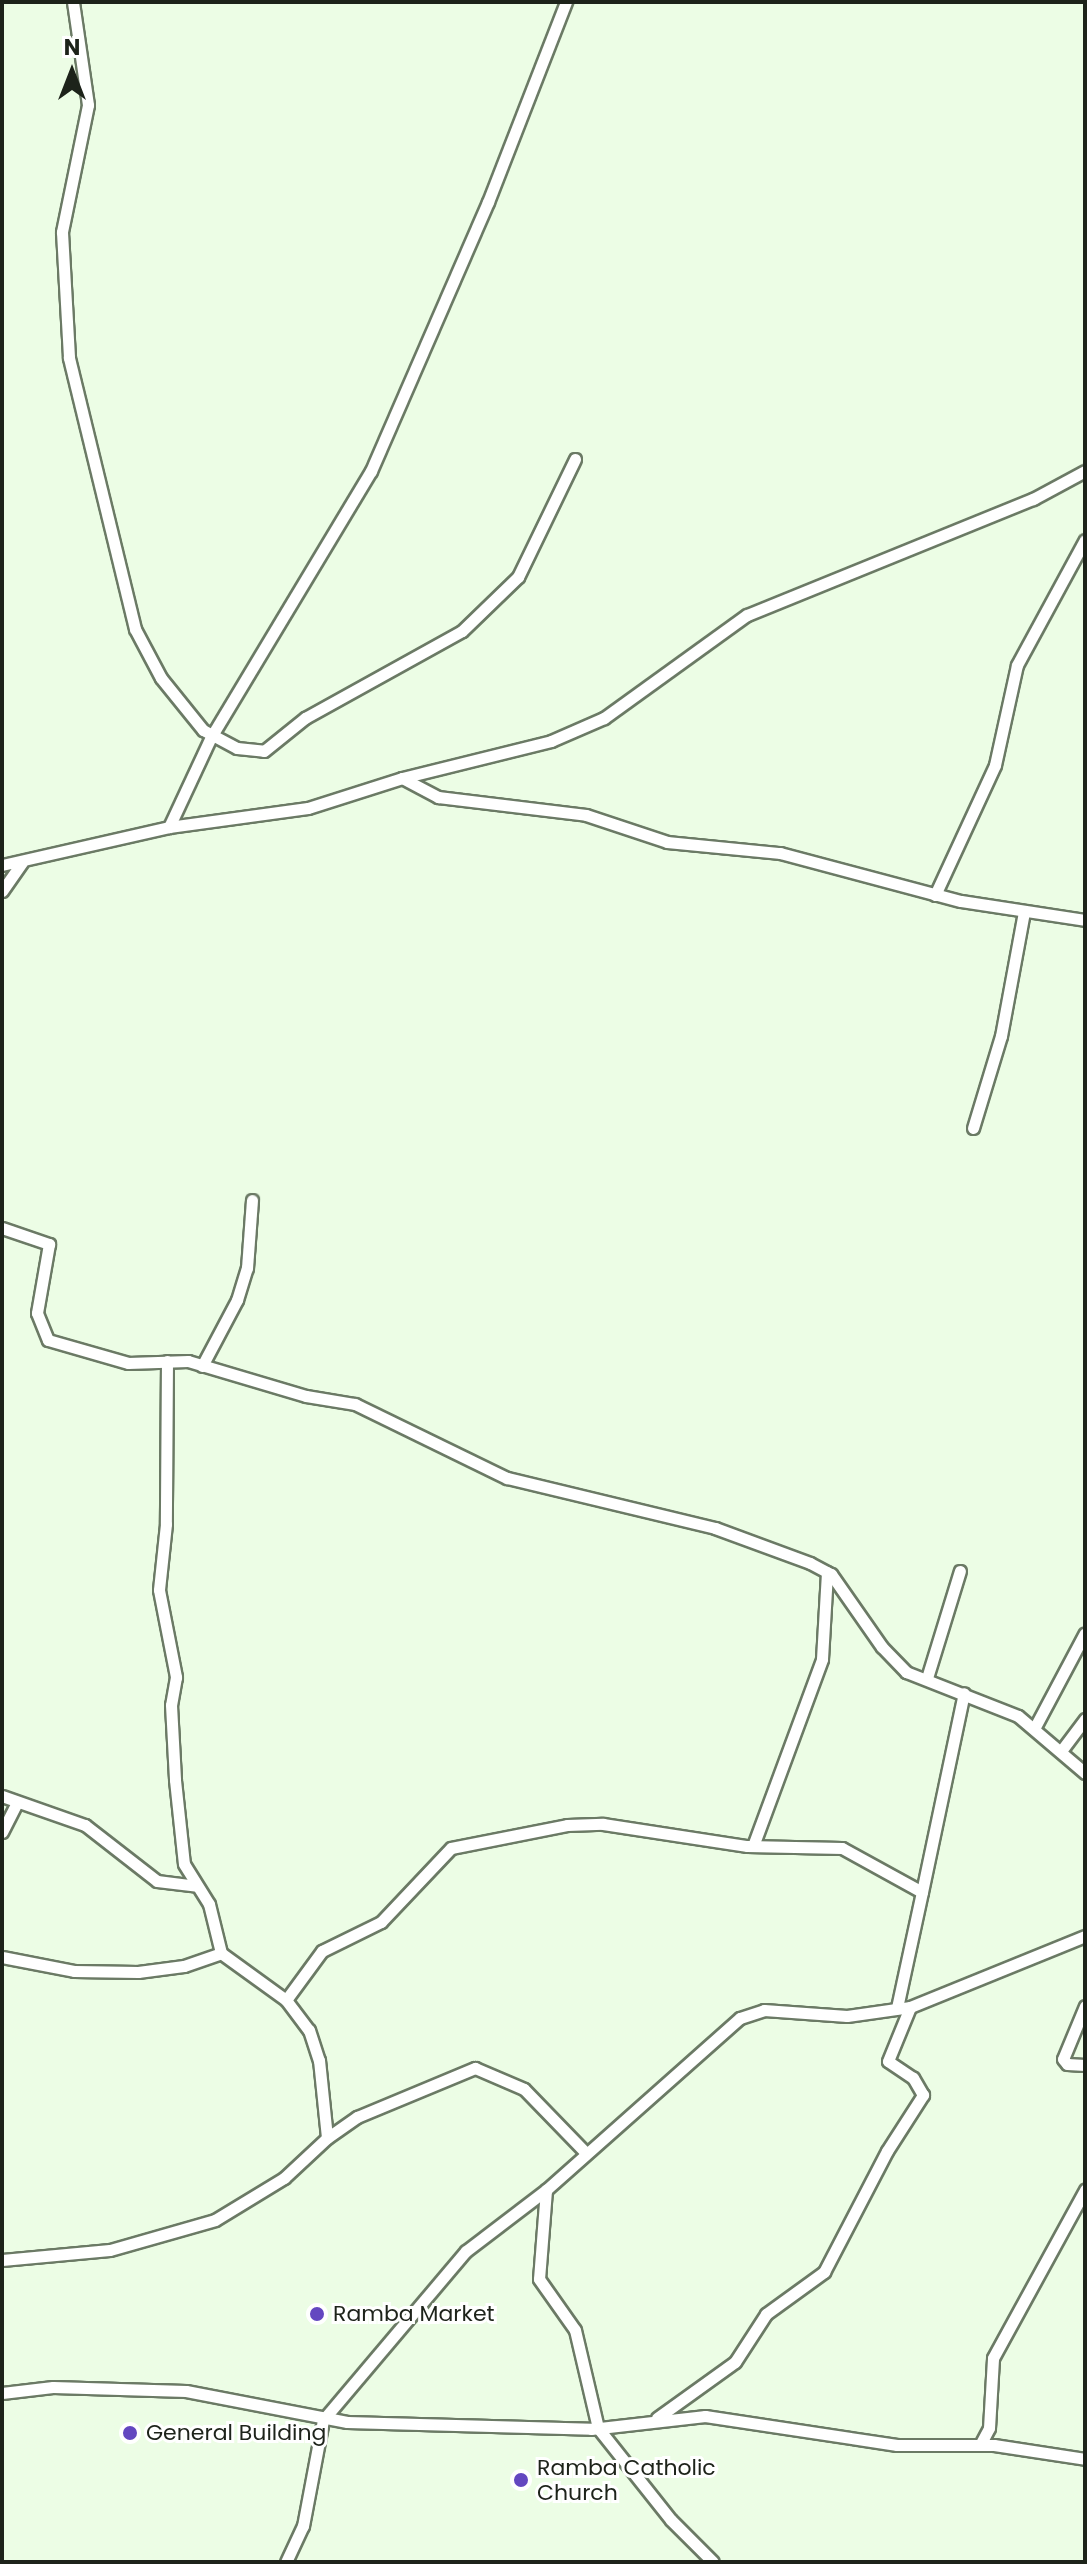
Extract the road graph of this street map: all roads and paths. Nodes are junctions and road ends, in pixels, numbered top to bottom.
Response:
1 (73, 2) edge
2 (566, 2) edge
3 (575, 459) dead end
4 (1085, 471) edge
5 (1085, 540) edge
6 (211, 737) junction
7 (402, 778) junction
8 (169, 827) junction
9 (22, 862) junction
10 (2, 865) edge
11 (2, 891) edge
12 (935, 895) junction
13 (1024, 912) junction
14 (1085, 920) edge
15 (973, 1128) dead end
16 (252, 1200) dead end
17 (2, 1228) edge
18 (167, 1361) junction
19 (202, 1366) junction
20 (960, 1571) dead end
21 (827, 1572) junction
22 (1085, 1633) edge
23 (927, 1678) junction
24 (964, 1693) junction
25 (1085, 1719) edge
26 (1035, 1727) junction
27 (1061, 1751) junction
28 (1085, 1773) edge
29 (2, 1796) edge
30 (17, 1803) junction
31 (2, 1832) edge
32 (753, 1846) junction
33 (195, 1886) junction
34 (922, 1892) junction
35 (1085, 1936) edge
36 (221, 1953) junction
37 (2, 1957) edge
38 (286, 2000) junction
39 (1085, 2006) edge
40 (910, 2007) junction
41 (897, 2008) junction
42 (1084, 2065) edge
43 (327, 2138) junction
44 (584, 2151) junction
45 (546, 2190) junction
46 (1085, 2190) edge
47 (2, 2260) edge
48 (2, 2393) edge
49 (656, 2418) junction
50 (323, 2420) junction
51 (598, 2428) junction
52 (980, 2445) junction
53 (1085, 2459) edge
54 (286, 2562) edge
55 (713, 2562) edge

1 - 6 street
2 - 6 street
3 - 6 street
4 - 7 street
5 - 12 street
6 - 8 street
7 - 8 street
7 - 12 street
8 - 9 street
9 - 10 street
9 - 11 street
12 - 13 street
13 - 14 street
13 - 15 street
16 - 19 street
17 - 18 street
18 - 19 street
18 - 33 street
19 - 21 street
20 - 23 street
21 - 23 street
21 - 32 street
22 - 26 street
23 - 24 street
24 - 26 street
24 - 34 street
25 - 27 street
26 - 27 street
27 - 28 street
29 - 30 street
30 - 31 street
30 - 33 street
32 - 34 street
32 - 38 street
33 - 36 street
34 - 41 street
35 - 40 street
36 - 37 street
36 - 38 street
38 - 43 street
39 - 42 street
40 - 41 street
40 - 49 street
41 - 44 street
43 - 44 street
43 - 47 street
44 - 45 street
45 - 50 street
45 - 51 street
46 - 52 street
48 - 50 street
49 - 51 street
49 - 52 street
50 - 51 street
50 - 54 street
51 - 55 street
52 - 53 street

